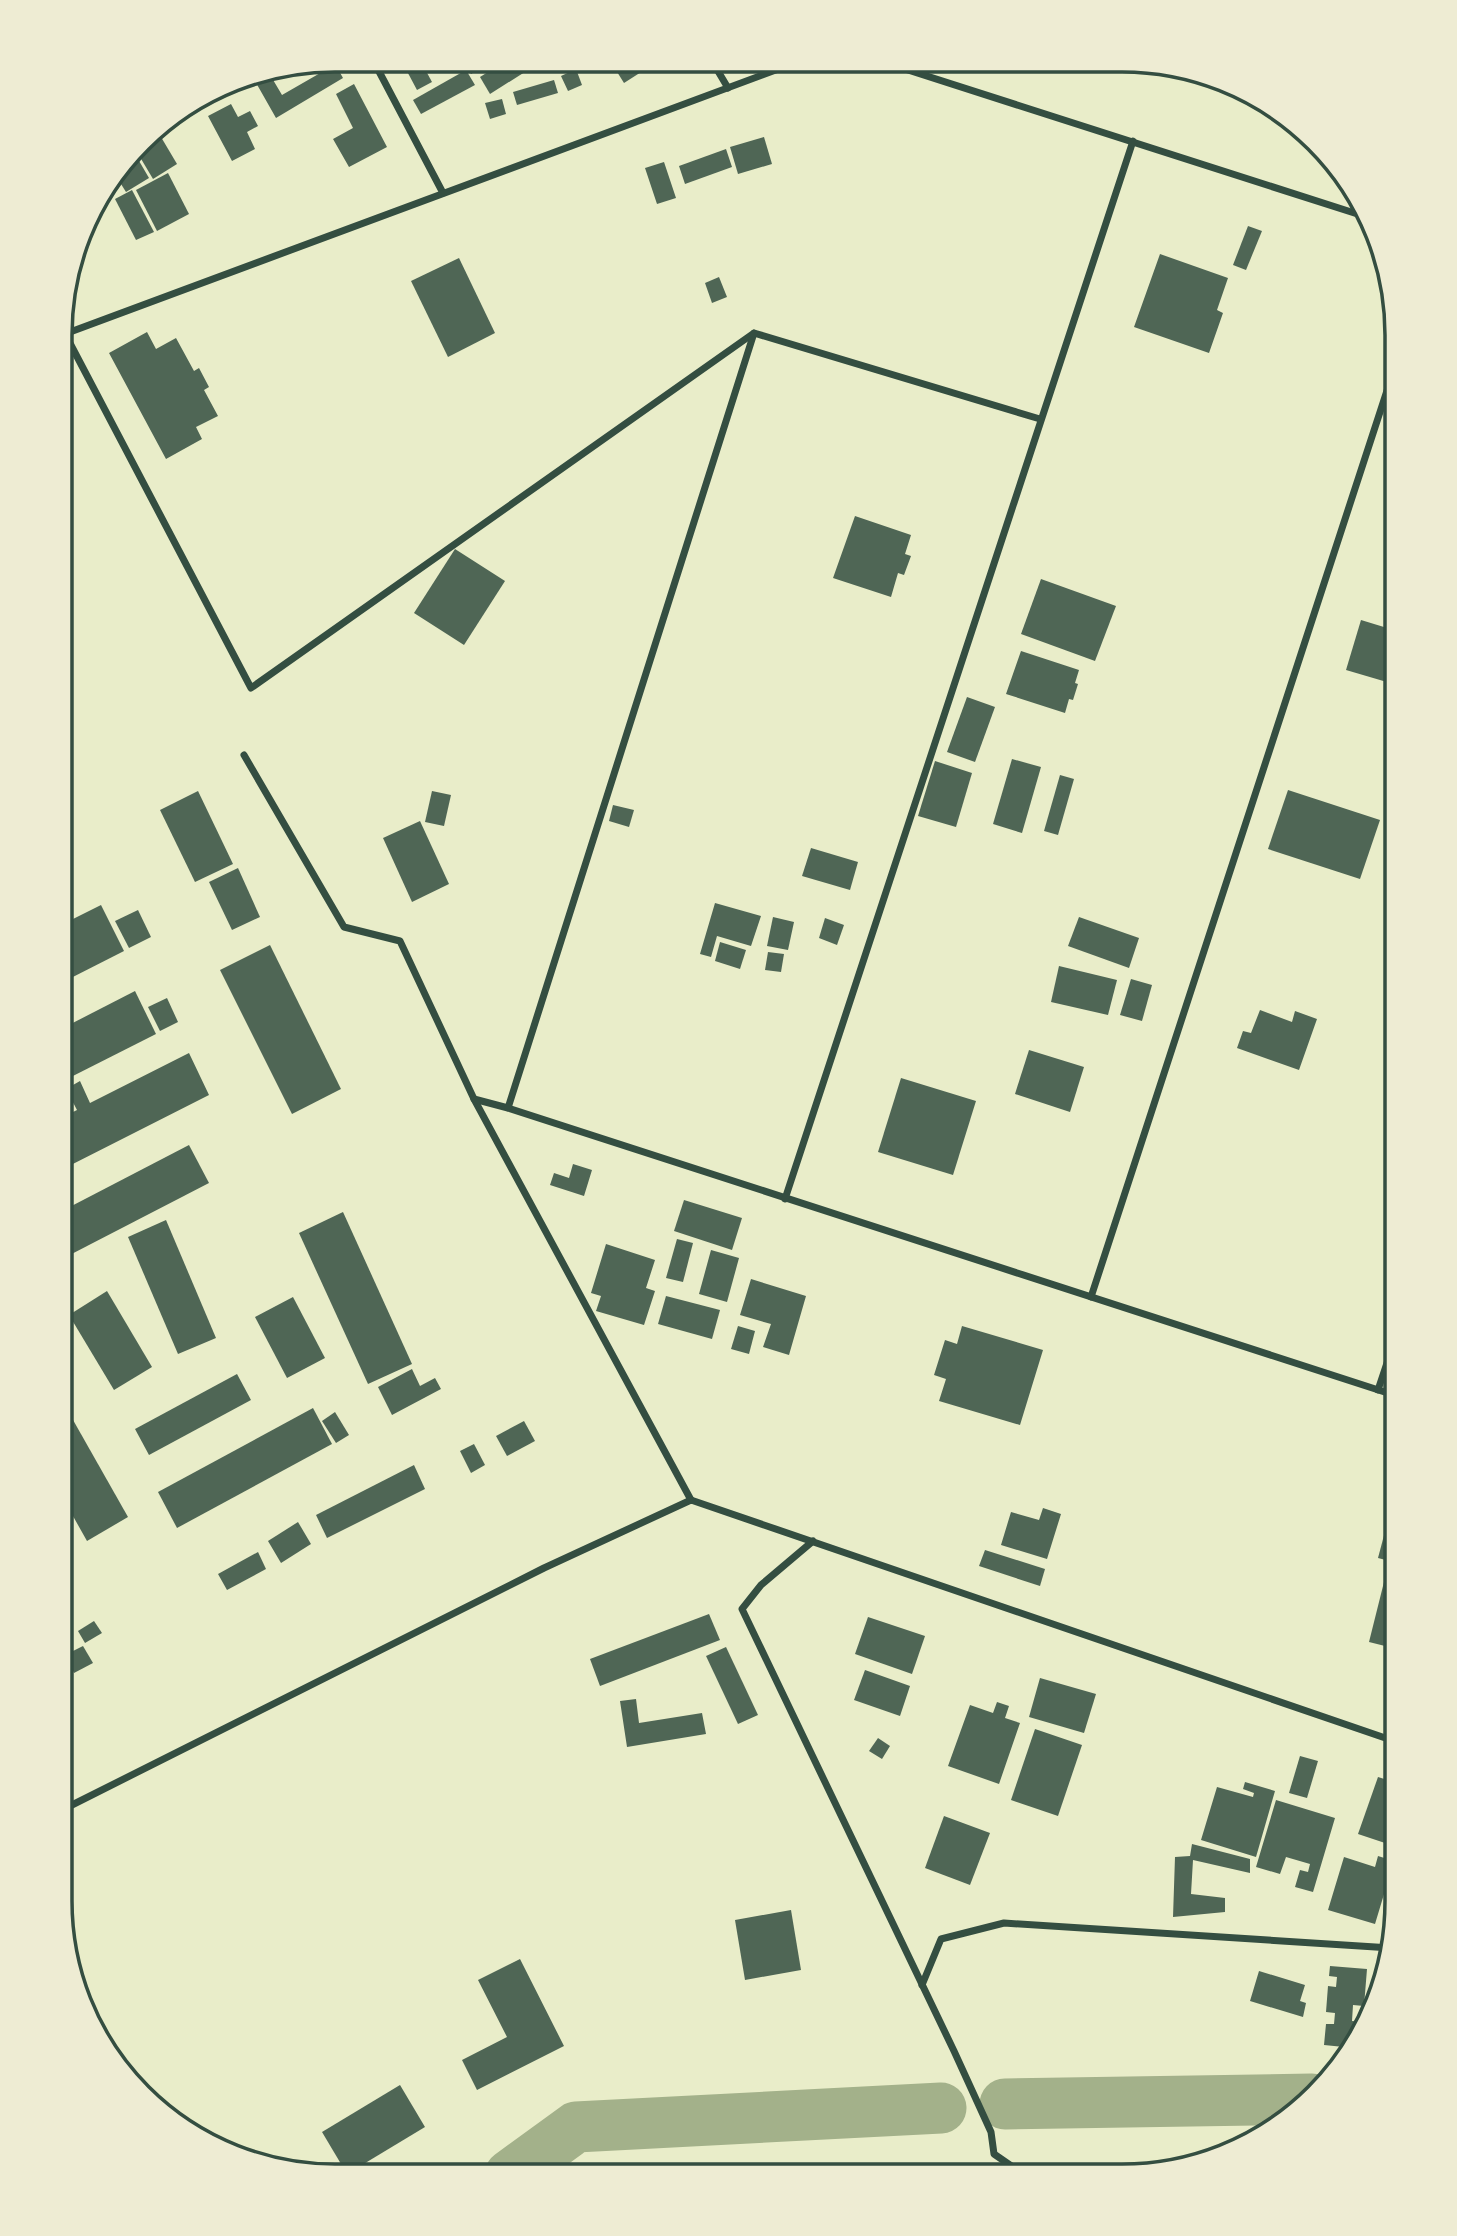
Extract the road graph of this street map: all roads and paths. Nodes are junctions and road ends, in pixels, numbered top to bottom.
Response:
1 (379, 72) edge
2 (718, 72) edge
3 (770, 72) edge
4 (915, 72) edge
5 (727, 88) junction
6 (1133, 141) junction
7 (443, 193) junction
8 (1355, 213) edge
9 (72, 329) edge
10 (754, 333) junction
11 (72, 349) edge
12 (1385, 400) edge
13 (1040, 419) junction
14 (244, 755) dead end
15 (474, 1099) junction
16 (508, 1108) junction
17 (785, 1199) junction
18 (1091, 1297) junction
19 (1385, 1369) edge
20 (1378, 1390) junction
21 (1385, 1392) edge
22 (691, 1500) junction
23 (813, 1541) junction
24 (1385, 1738) edge
25 (72, 1805) edge
26 (1381, 1947) edge
27 (922, 1985) junction
28 (1009, 2164) edge

1 - 7 street
2 - 5 street
3 - 5 street
4 - 6 street
5 - 7 street
6 - 8 street
6 - 13 street
7 - 9 street
10 - 11 street
10 - 13 street
10 - 16 street
12 - 18 street
13 - 17 street
14 - 15 street
15 - 16 street
15 - 22 street
16 - 17 street
17 - 18 street
18 - 20 street
19 - 20 street
20 - 21 street
22 - 23 street
22 - 25 street
23 - 24 street
23 - 27 street
26 - 27 street
27 - 28 street

